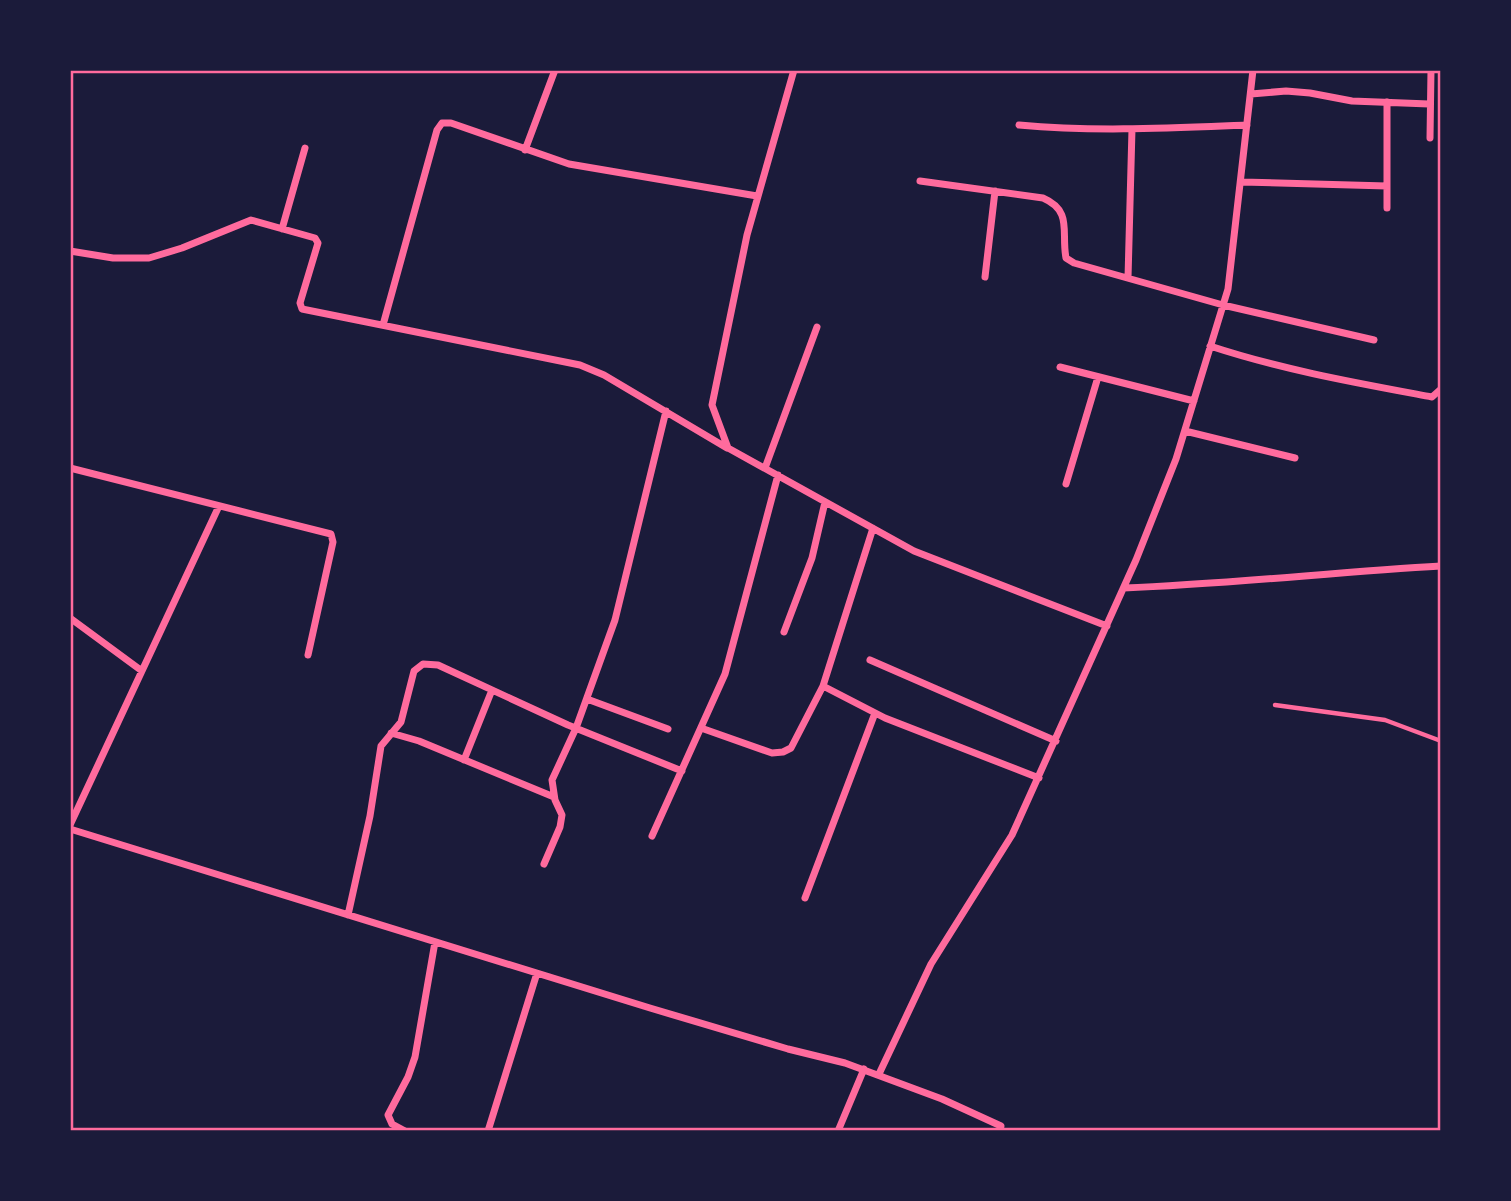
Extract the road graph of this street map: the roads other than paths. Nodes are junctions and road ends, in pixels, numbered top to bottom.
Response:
1 (555, 70) edge
2 (794, 70) edge
3 (1253, 70) edge
4 (1431, 70) edge
5 (1251, 94) junction
6 (1387, 102) junction
7 (1429, 104) junction
8 (1019, 125) dead end
9 (1247, 125) junction
10 (1132, 130) junction
11 (1430, 138) dead end
12 (305, 148) dead end
13 (526, 150) junction
14 (920, 181) dead end
15 (1242, 182) junction
16 (1387, 186) junction
17 (995, 191) junction
18 (757, 197) junction
19 (1387, 208) dead end
20 (282, 229) junction
21 (70, 251) edge
22 (985, 277) dead end
23 (1128, 278) junction
24 (1223, 306) junction
25 (383, 325) junction
26 (817, 327) dead end
27 (1374, 340) dead end
28 (1210, 346) junction
29 (1060, 367) dead end
30 (1098, 377) junction
31 (1441, 389) edge
32 (1194, 401) junction
33 (666, 411) junction
34 (1185, 431) junction
35 (728, 449) junction
36 (1295, 458) dead end
37 (70, 468) edge
38 (765, 468) junction
39 (778, 475) junction
40 (1066, 484) dead end
41 (825, 502) junction
42 (219, 506) junction
43 (873, 528) junction
44 (1441, 566) edge
45 (1124, 588) junction
46 (70, 618) edge
47 (1107, 626) junction
48 (784, 632) dead end
49 (308, 655) dead end
50 (870, 660) dead end
51 (142, 671) junction
52 (823, 686) junction
53 (492, 690) junction
54 (587, 699) junction
55 (1275, 705) dead end
56 (875, 713) junction
57 (576, 728) junction
58 (701, 728) junction
59 (668, 729) dead end
60 (391, 733) junction
61 (1056, 741) junction
62 (1441, 741) edge
63 (464, 760) junction
64 (682, 771) junction
65 (1039, 778) junction
66 (554, 797) junction
67 (70, 827) edge
68 (652, 836) dead end
69 (544, 864) dead end
70 (805, 898) dead end
71 (348, 915) junction
72 (435, 942) junction
73 (537, 973) junction
74 (864, 1069) junction
75 (879, 1074) junction
76 (1001, 1129) edge
77 (404, 1131) edge
78 (488, 1131) edge
79 (838, 1131) edge
80 (1010, 1131) edge

1 - 13 street
2 - 18 street
3 - 5 street
4 - 7 street
5 - 6 street
5 - 9 street
6 - 7 street
6 - 16 street
7 - 11 street
8 - 10 street
9 - 10 street
9 - 15 street
10 - 23 street
12 - 20 street
13 - 18 street
13 - 25 street
14 - 17 street
15 - 16 street
15 - 24 street
16 - 19 street
17 - 22 street
17 - 23 street
18 - 35 street
20 - 21 street
20 - 25 street
23 - 24 street
24 - 27 street
24 - 28 street
25 - 33 street
26 - 38 street
28 - 31 street
28 - 32 street
29 - 30 street
30 - 32 street
30 - 40 street
32 - 34 street
33 - 35 street
33 - 54 street
34 - 36 street
34 - 45 street
35 - 38 street
37 - 42 street
38 - 39 street
39 - 41 street
39 - 58 street
41 - 43 street
41 - 48 street
42 - 49 street
42 - 51 street
43 - 47 street
43 - 52 street
44 - 45 street
45 - 47 street
46 - 51 street
47 - 61 street
50 - 61 street
51 - 67 street
52 - 56 street
52 - 58 street
53 - 57 street
53 - 60 street
53 - 63 street
54 - 57 street
54 - 59 street
55 - 62 lane
56 - 65 street
56 - 70 street
57 - 64 street
57 - 66 street
58 - 64 street
60 - 63 street
60 - 71 street
61 - 65 street
63 - 66 street
64 - 68 street
65 - 75 street
66 - 69 street
67 - 71 street
71 - 72 street
72 - 73 street
72 - 77 street
73 - 74 street
73 - 78 street
74 - 75 street
74 - 79 street
75 - 76 street
76 - 80 street

